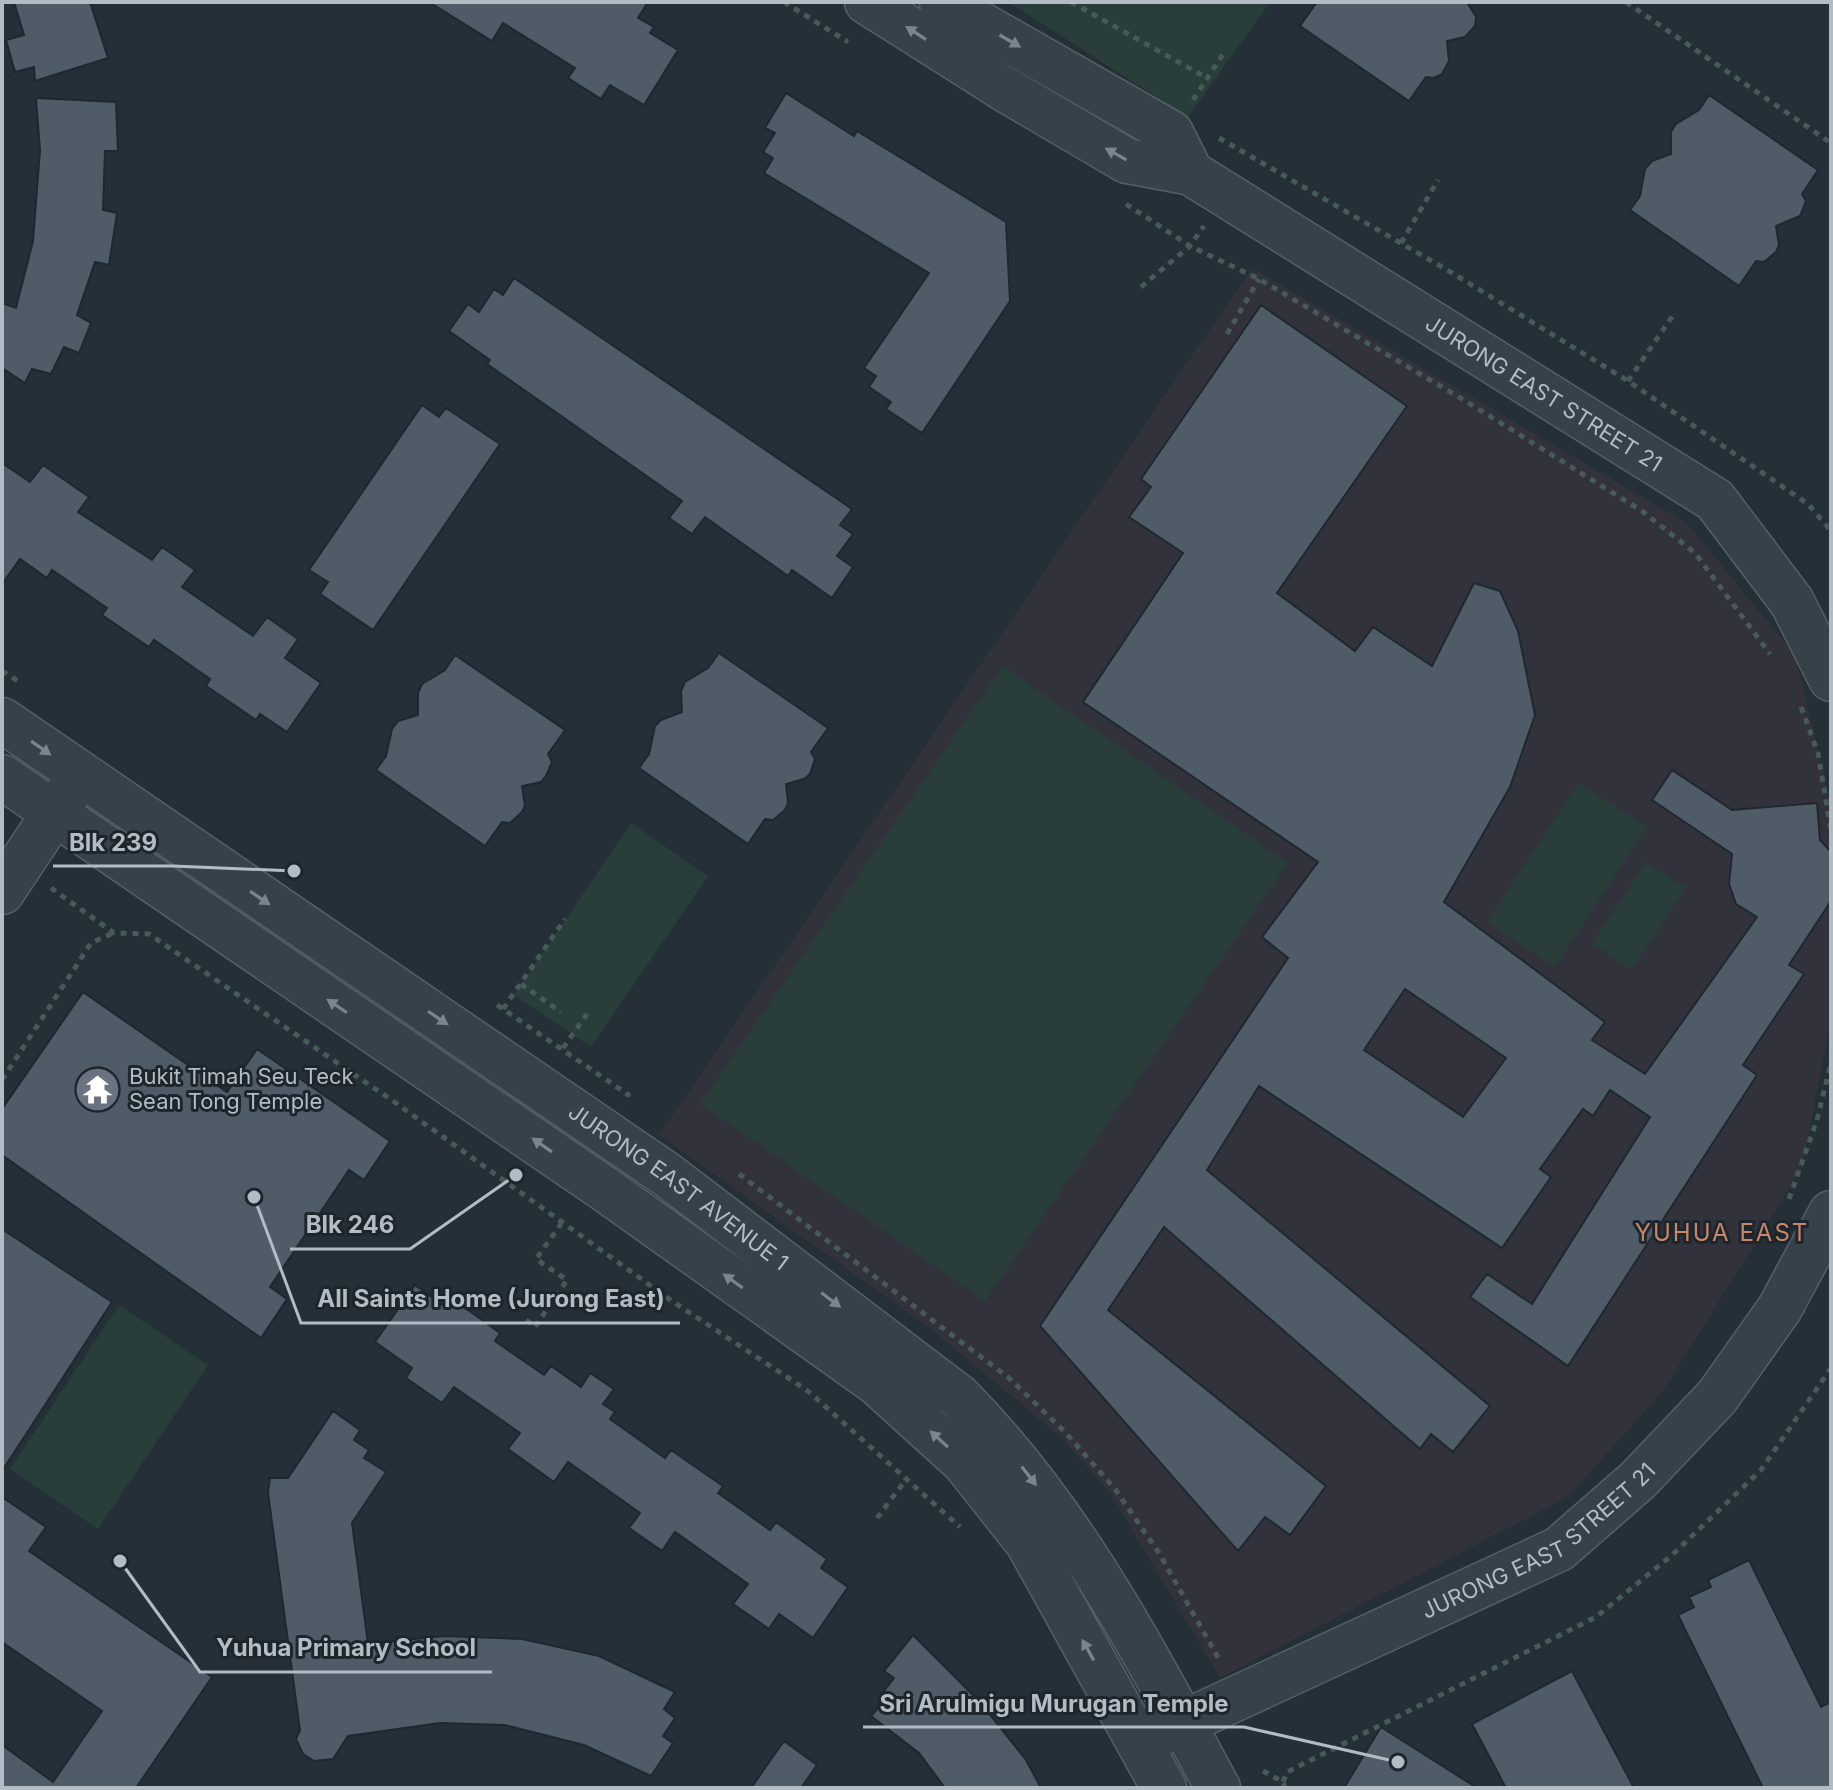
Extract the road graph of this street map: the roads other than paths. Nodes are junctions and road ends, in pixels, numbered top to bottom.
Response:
1 (867, 2) edge
2 (942, 2) edge
3 (1208, 184) junction
4 (1815, 691) edge
5 (14, 703) edge
6 (80, 776) junction
7 (2, 777) edge
8 (52, 814) junction
9 (11, 879) edge
10 (1831, 1213) edge
11 (1183, 1723) junction
12 (1140, 1743) junction
13 (1164, 1788) edge
14 (1218, 1788) edge

3 -> 1 street, JURONG EAST STREET 21
2 -> 3 street
3 - 4 street, JURONG EAST STREET 21
5 -> 6 street, JURONG EAST AVENUE 1
6 - 8 street
6 -> 11 street, JURONG EAST AVENUE 1
7 - 8 street, JURONG EAST AVENUE 1
8 - 9 street
12 -> 8 street, JURONG EAST AVENUE 1
10 - 11 street, JURONG EAST STREET 21
11 - 12 street, JURONG EAST STREET 21
11 - 14 street, JURONG EAST AVENUE 1
12 - 13 street, JURONG EAST AVENUE 1

